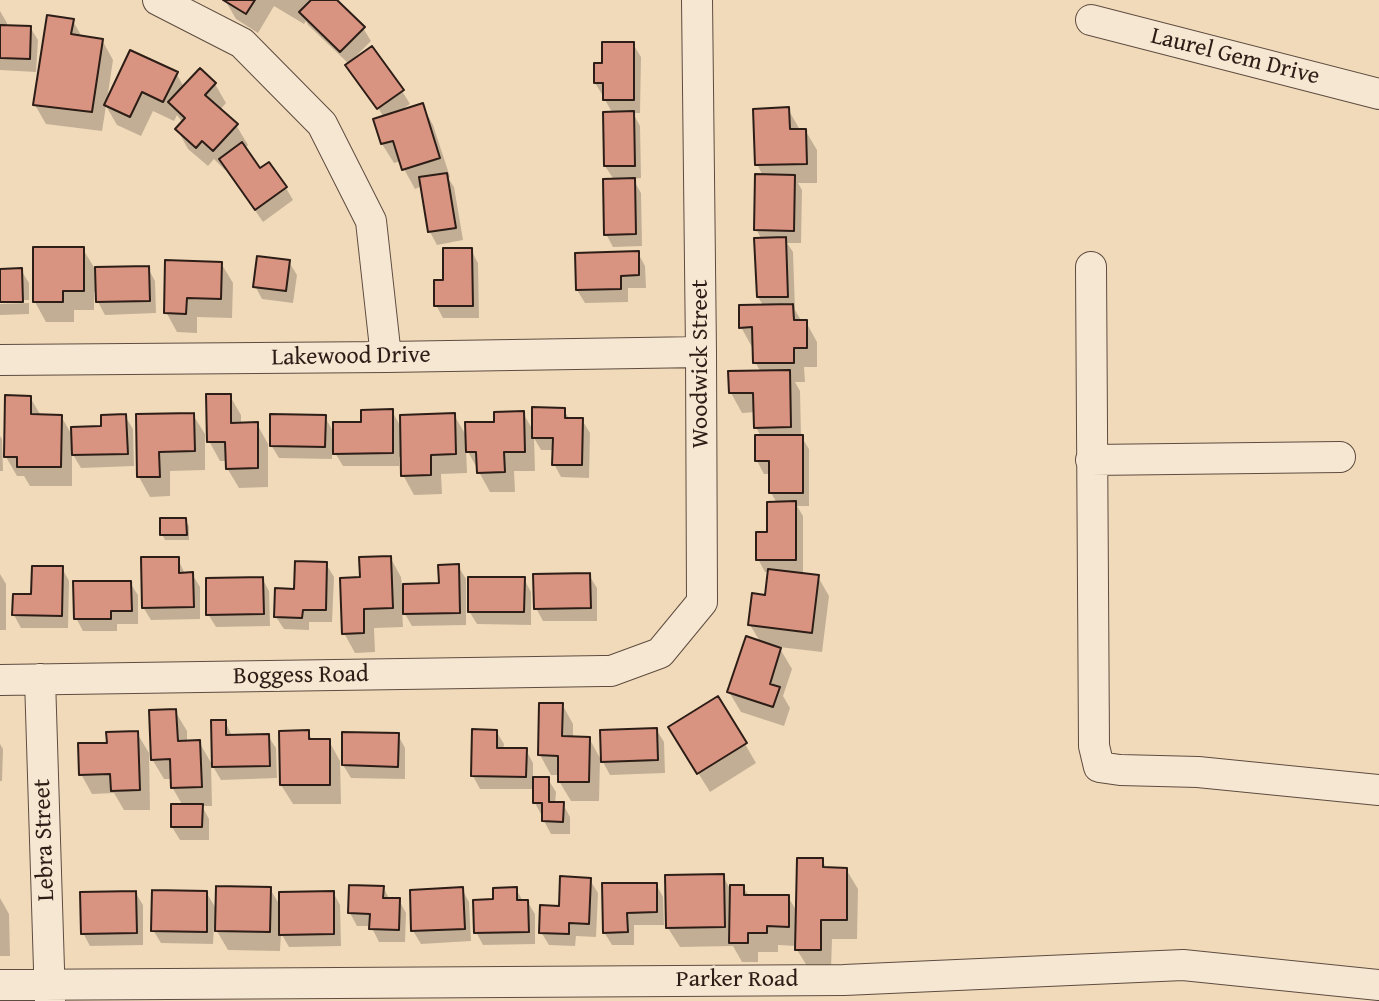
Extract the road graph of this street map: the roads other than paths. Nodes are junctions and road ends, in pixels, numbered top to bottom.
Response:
1 (158, 0) edge
2 (697, 0) edge
3 (1091, 20) dead end
4 (1379, 94) edge
5 (1091, 267) dead end
6 (701, 352) junction
7 (386, 357) junction
8 (0, 360) edge
9 (1340, 457) dead end
10 (1091, 460) junction
11 (603, 671) joint
12 (0, 680) edge
13 (40, 680) junction
14 (1379, 790) edge
15 (0, 985) edge
16 (1379, 985) edge
17 (451, 992) edge
18 (50, 993) edge

1 - 7 street
2 - 6 street, Woodwick Street
3 - 4 street, Laurel Gem Drive
5 - 10 street
6 - 7 street, Lakewood Drive
6 - 11 street, Woodwick Street
7 - 8 street, Lakewood Drive
9 - 10 street
10 - 14 street
11 - 13 street, Boggess Road
12 - 13 street, Boggess Road
13 - 18 street, Lebra Street
15 - 18 street, Parker Road
16 - 17 street, Parker Road
17 - 18 street, Parker Road

